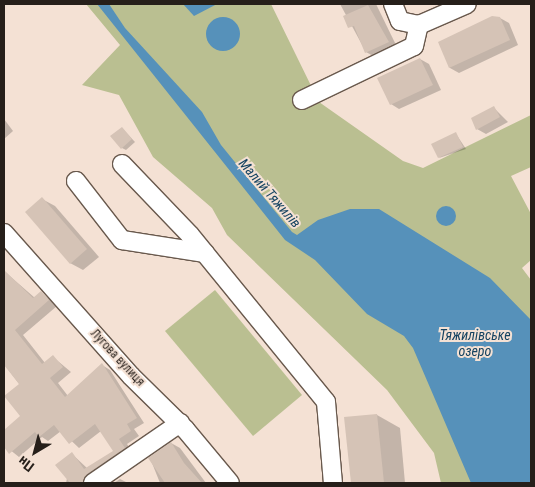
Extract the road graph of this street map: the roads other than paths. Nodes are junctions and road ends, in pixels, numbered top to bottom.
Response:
1 (392, 4) edge
2 (467, 4) edge
3 (419, 25) junction
4 (302, 100) dead end
5 (122, 164) dead end
6 (76, 181) dead end
7 (4, 233) edge
8 (205, 253) junction
9 (180, 423) junction
10 (93, 483) edge
11 (230, 483) edge
12 (333, 483) edge

1 - 3 street
2 - 3 street
3 - 4 street
5 - 8 street
6 - 8 street
7 - 9 street, Лугова вулиця
8 - 12 street
9 - 10 street
9 - 11 street, Лугова вулиця

